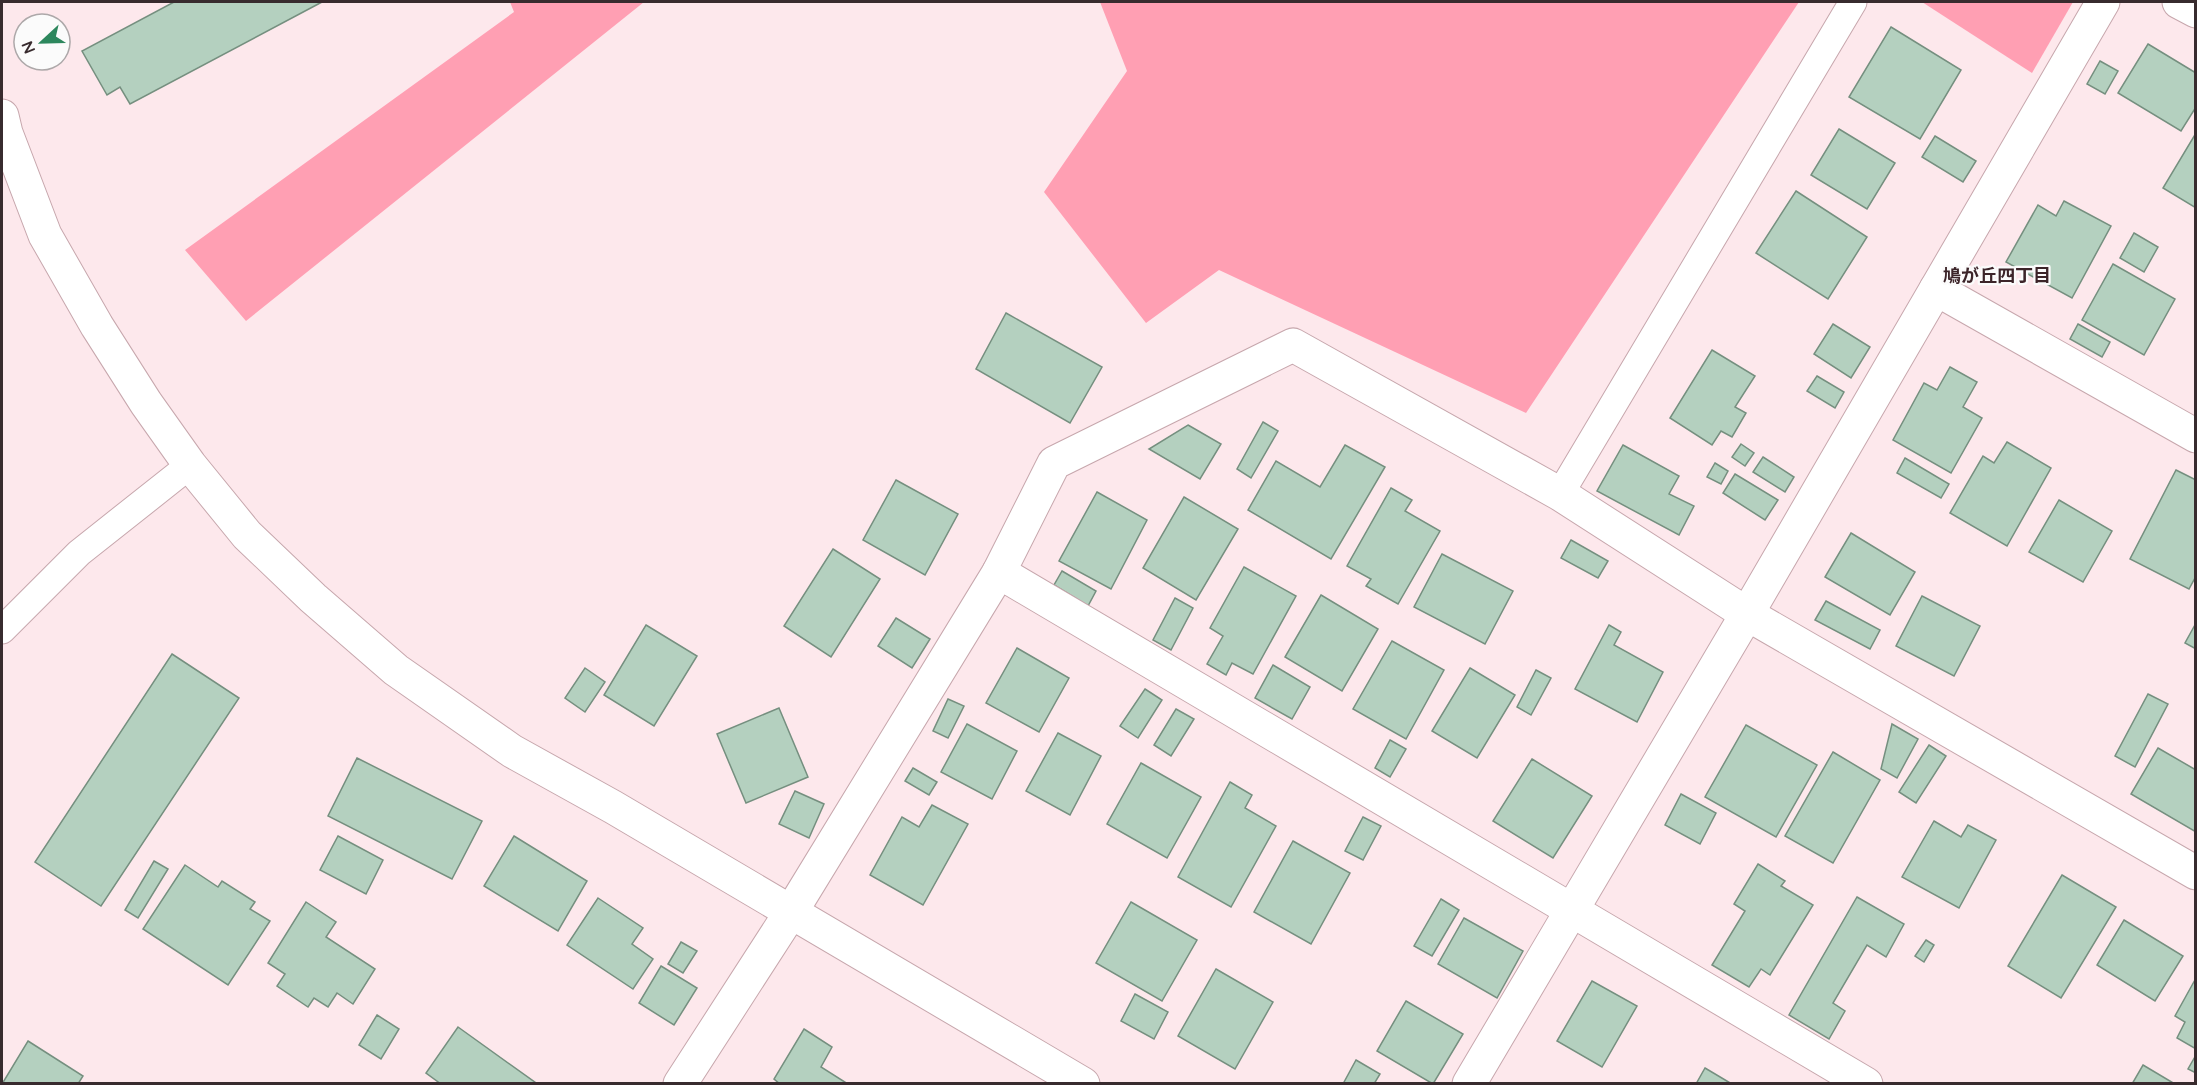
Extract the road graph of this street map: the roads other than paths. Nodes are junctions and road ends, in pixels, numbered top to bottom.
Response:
1 (1852, 2) edge
2 (2103, 2) edge
3 (2179, 2) edge
4 (2196, 11) edge
5 (2, 116) edge
6 (1936, 289) junction
7 (2196, 436) edge
8 (190, 465) junction
9 (1560, 494) junction
10 (999, 572) junction
11 (1747, 614) junction
12 (2, 630) edge
13 (2196, 873) edge
14 (1571, 909) junction
15 (791, 912) junction
16 (680, 1083) edge
17 (1081, 1083) edge
18 (1469, 1083) edge
19 (1866, 1083) edge

1 - 9 lane
2 - 6 street
3 - 4 street
5 - 8 street
6 - 7 street
6 - 11 street
8 - 12 lane
8 - 15 street
9 - 10 street
9 - 11 street
10 - 14 street
10 - 15 street
11 - 13 street
11 - 14 street
14 - 18 street
14 - 19 street
15 - 16 street
15 - 17 street

